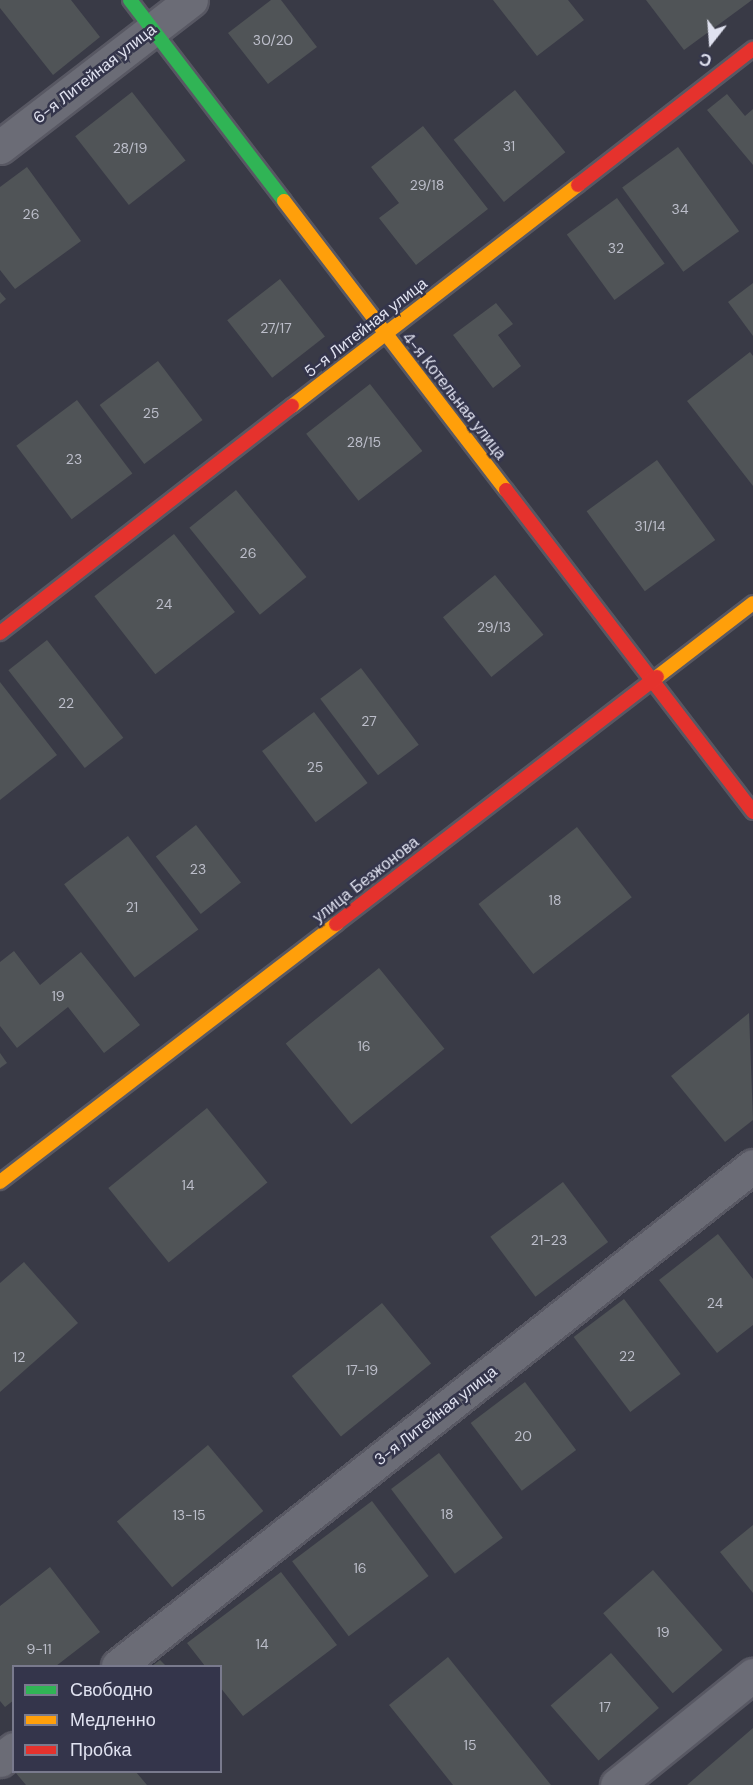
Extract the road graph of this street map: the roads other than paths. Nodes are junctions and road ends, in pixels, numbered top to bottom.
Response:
1 (130, 0) edge
2 (191, 0) edge
3 (152, 30) junction
4 (753, 49) edge
5 (0, 147) edge
6 (385, 333) junction
7 (753, 603) edge
8 (0, 633) edge
9 (652, 681) junction
10 (753, 812) edge
11 (753, 1166) edge
12 (0, 1182) edge
13 (119, 1665) edge
14 (753, 1676) edge
15 (12, 1751) edge
16 (0, 1760) edge
17 (617, 1785) edge

1 - 3 street, 4-я Котельная улица
2 - 3 street, 6-я Литейная улица
3 - 5 street, 6-я Литейная улица
3 - 6 street, 4-я Котельная улица
4 - 6 street, 5-я Литейная улица
6 - 8 street, 5-я Литейная улица
6 - 9 street, 4-я Котельная улица
7 - 9 street, улица Безжонова
9 - 10 street, 4-я Котельная улица
9 - 12 street, улица Безжонова
11 - 13 street, 3-я Литейная улица
14 - 17 street
15 - 16 street

